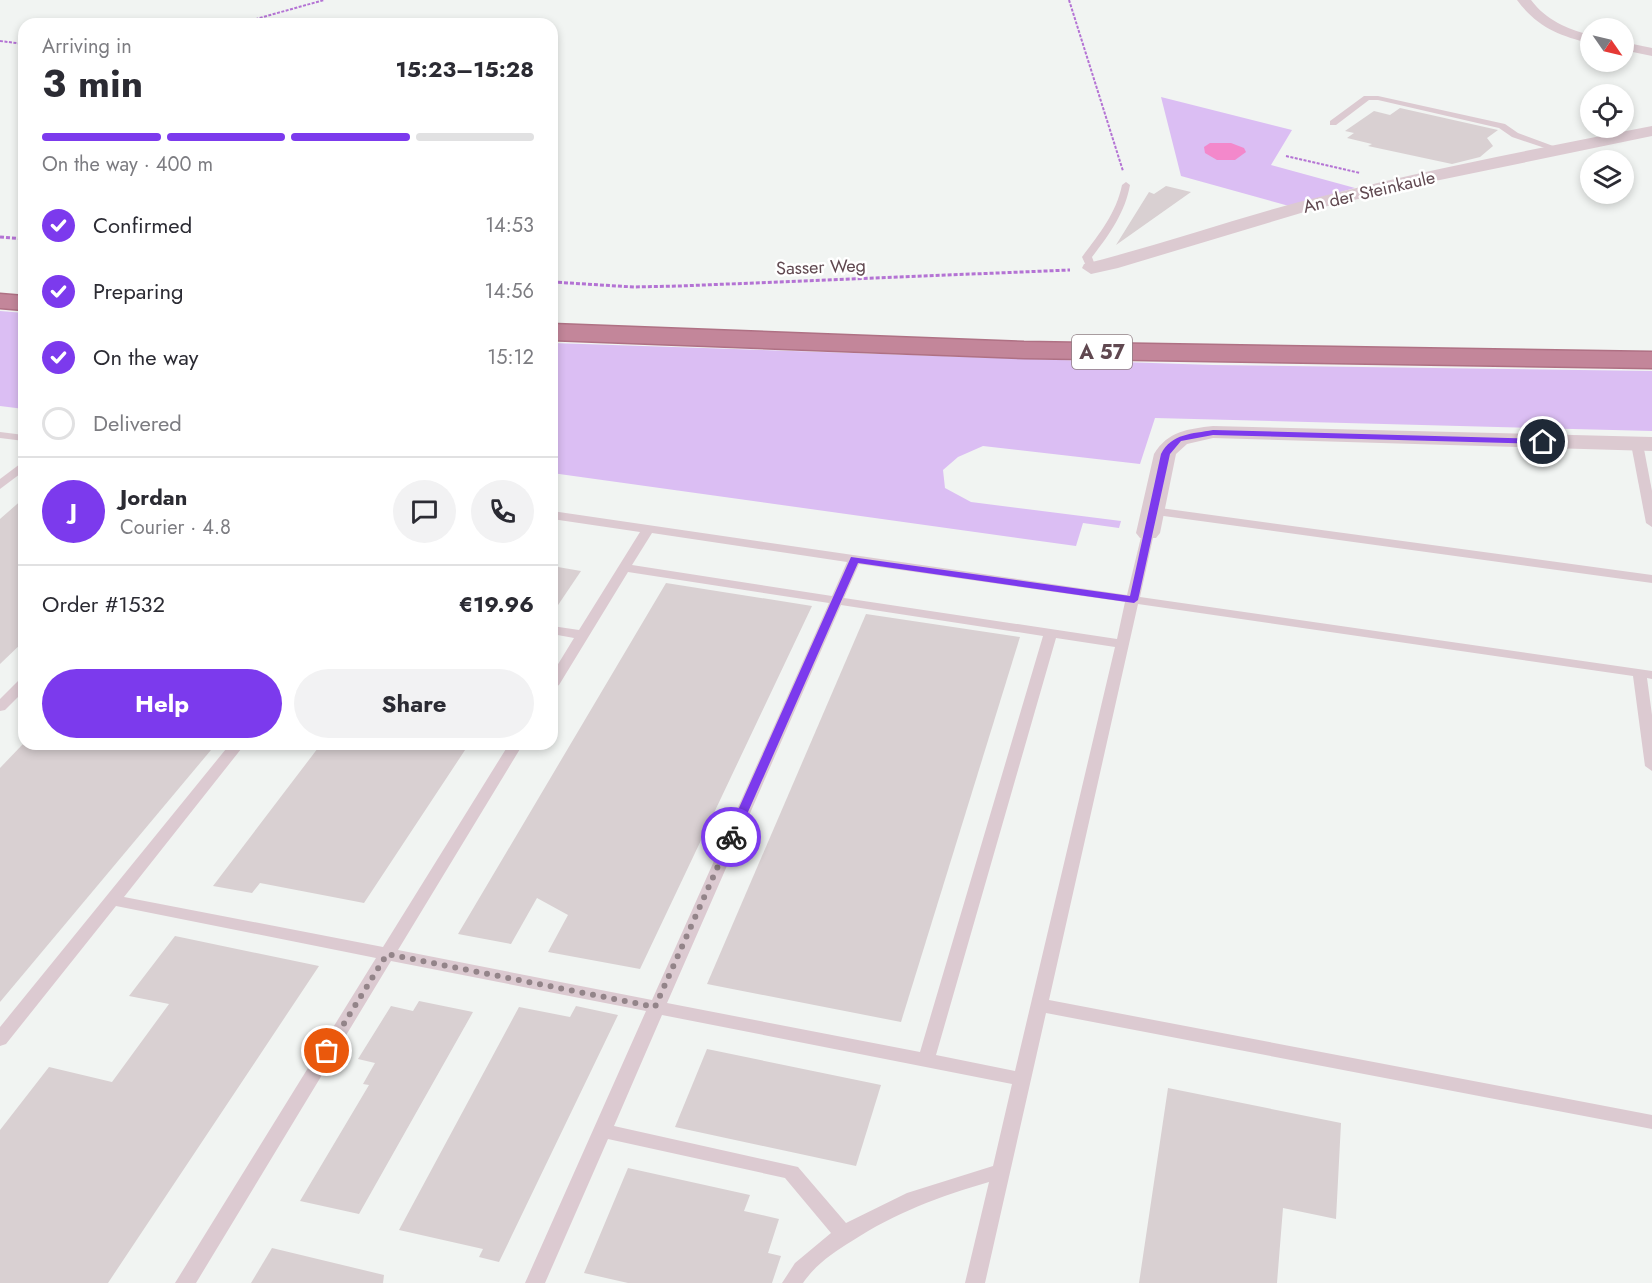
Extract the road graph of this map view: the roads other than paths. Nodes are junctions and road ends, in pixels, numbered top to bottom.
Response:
1 (1524, 0) edge
2 (1580, 36) edge
3 (1634, 48) edge
4 (1652, 52) edge
5 (1333, 123) dead end
6 (1652, 131) edge
7 (1560, 150) junction
8 (1125, 185) road end
9 (1091, 268) joint
10 (0, 285) edge
11 (18, 286) edge
12 (0, 301) edge
13 (18, 302) edge
14 (558, 316) edge
15 (558, 332) edge
16 (1652, 344) edge
17 (1652, 360) edge
18 (0, 435) edge
19 (18, 437) edge
20 (1644, 444) edge
21 (18, 470) edge
22 (0, 485) edge
23 (1153, 511) junction
24 (558, 516) edge
25 (1652, 523) edge
26 (648, 529) junction
27 (1148, 533) joint
28 (855, 559) junction
29 (624, 568) junction
30 (1652, 579) edge
31 (837, 600) junction
32 (1134, 600) junction
33 (558, 631) edge
34 (1051, 632) junction
35 (583, 635) junction
36 (1124, 644) junction
37 (1646, 674) edge
38 (558, 675) edge
39 (18, 689) edge
40 (0, 707) edge
41 (233, 750) edge
42 (512, 750) edge
43 (1652, 766) edge
44 (112, 900) junction
45 (387, 954) junction
46 (1040, 1005) junction
47 (655, 1007) junction
48 (0, 1039) edge
49 (926, 1060) junction
50 (1023, 1079) junction
51 (1652, 1122) edge
52 (603, 1131) junction
53 (1001, 1171) junction
54 (845, 1235) junction
55 (185, 1283) edge
56 (535, 1283) edge
57 (792, 1283) edge
58 (975, 1283) edge

1 - 2 street
3 - 4 street
5 - 7 lane
6 - 7 street, An der Steinkaule
7 - 9 street, An der Steinkaule
8 - 9 lane
10 - 11 highway
12 - 13 highway
14 - 16 highway, A 57
15 - 17 highway, A 57
18 - 19 lane
20 - 23 street
20 - 25 lane
21 - 22 lane
23 - 27 street
23 - 30 lane
24 - 26 lane
26 - 28 lane
26 - 29 lane
27 - 32 lane
28 - 31 lane
28 - 32 lane
29 - 31 lane
29 - 35 lane
31 - 34 lane
31 - 47 lane
32 - 36 lane
32 - 37 lane
33 - 35 lane
34 - 36 lane
34 - 49 lane
35 - 38 lane
36 - 46 lane
37 - 43 lane
39 - 40 lane
41 - 44 lane
42 - 45 lane
44 - 45 lane
44 - 48 lane
45 - 47 lane
45 - 55 lane
46 - 50 lane
46 - 51 lane
47 - 49 lane
47 - 52 lane
49 - 50 lane
50 - 53 lane
52 - 54 lane
52 - 56 lane
53 - 54 lane
53 - 58 lane
54 - 57 lane

